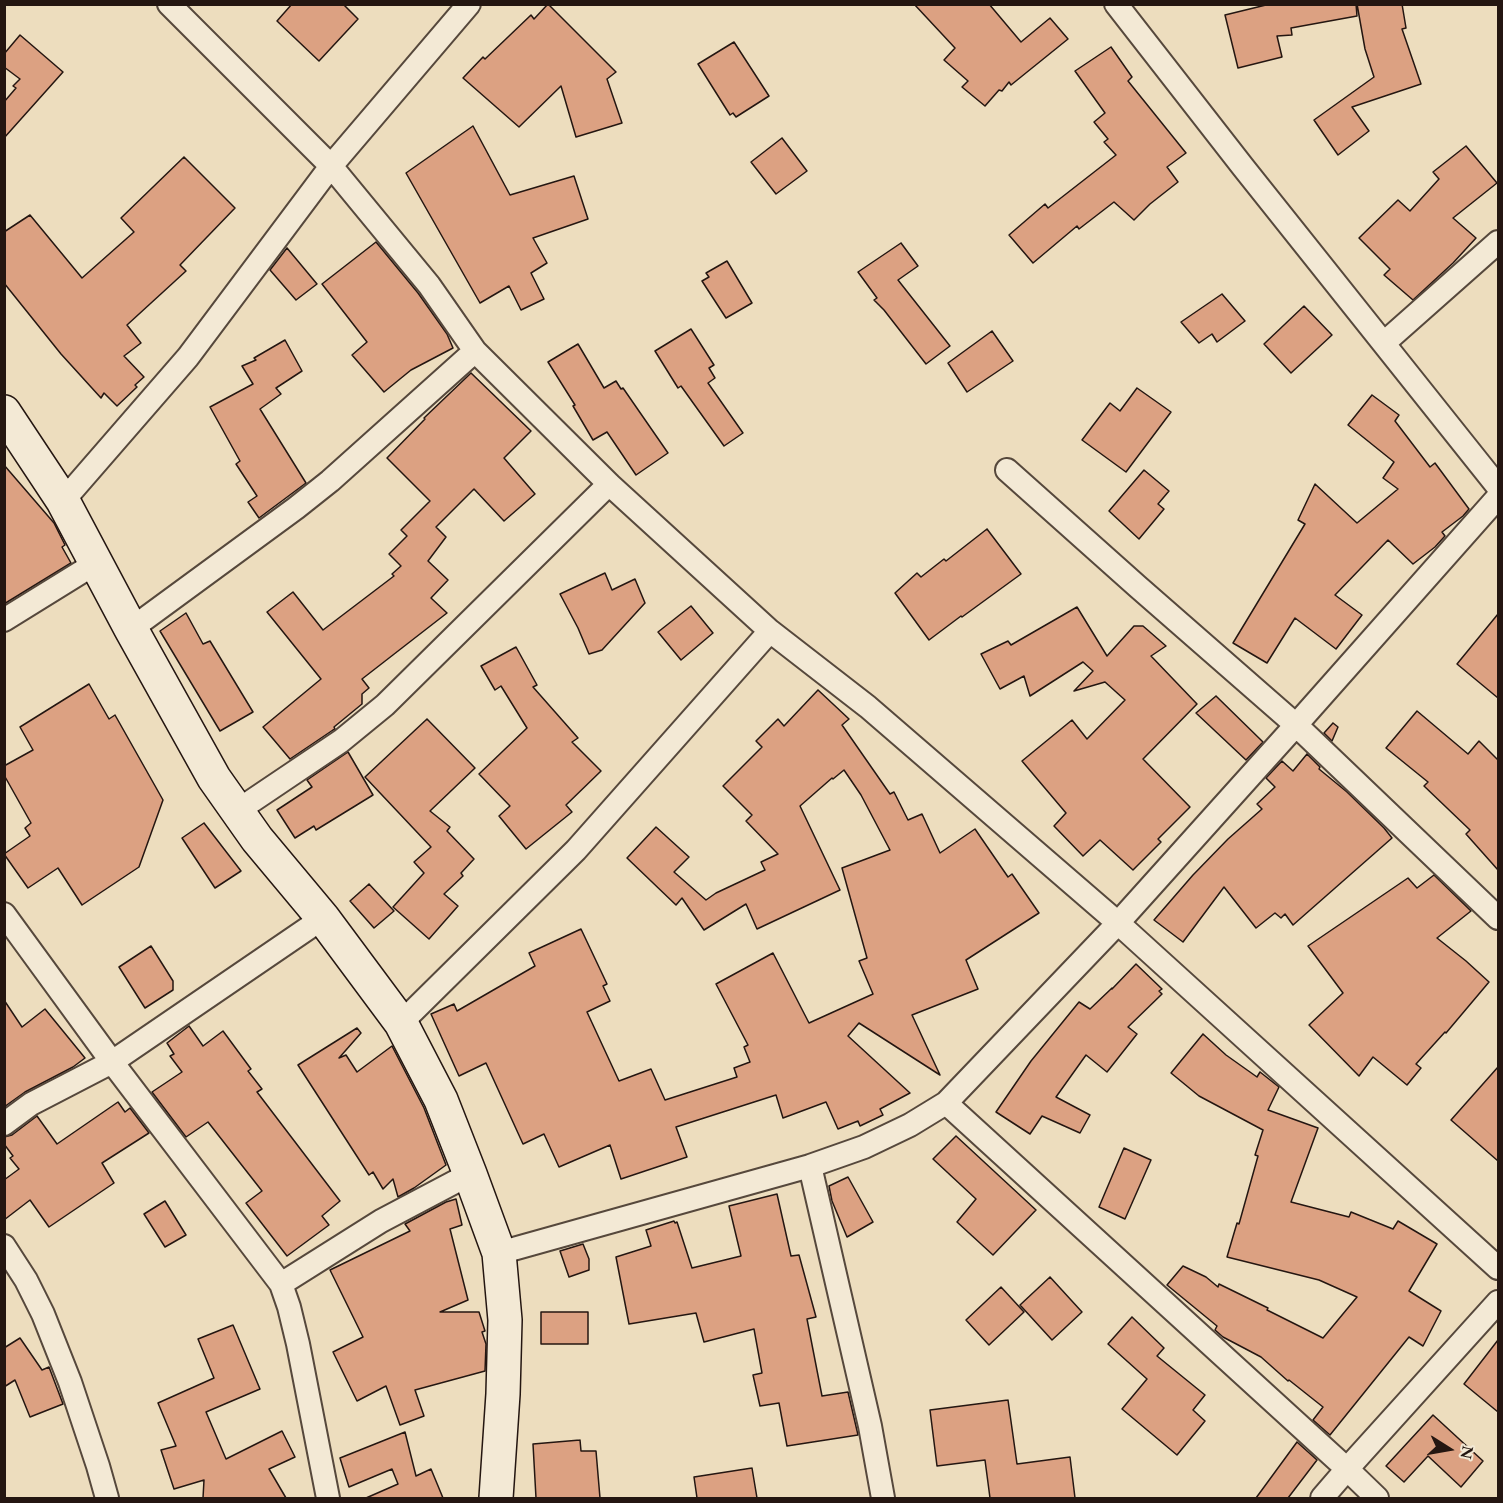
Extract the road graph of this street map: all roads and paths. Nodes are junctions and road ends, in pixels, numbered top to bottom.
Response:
1 (169, 4) edge
2 (469, 4) edge
3 (1116, 4) edge
4 (331, 166) junction
5 (1498, 242) edge
6 (1384, 343) junction
7 (475, 351) junction
8 (4, 412) edge
9 (1007, 470) dead end
10 (609, 484) junction
11 (1498, 487) edge
12 (1498, 497) edge
13 (63, 501) junction
14 (96, 563) junction
15 (4, 620) edge
16 (131, 629) junction
17 (770, 631) junction
18 (1296, 725) junction
19 (237, 811) junction
20 (4, 914) edge
21 (323, 918) junction
22 (1498, 918) edge
23 (1118, 923) junction
24 (401, 1023) junction
25 (112, 1062) junction
26 (946, 1103) junction
27 (4, 1124) edge
28 (810, 1166) junction
29 (470, 1174) junction
30 (4, 1245) edge
31 (499, 1253) junction
32 (1498, 1268) edge
33 (281, 1284) junction
34 (1498, 1302) edge
35 (1347, 1469) junction
36 (107, 1498) edge
37 (328, 1498) edge
38 (496, 1498) edge
39 (883, 1498) edge
40 (1322, 1498) edge
41 (1377, 1498) edge

1 - 4 street
2 - 4 street
3 - 6 street
4 - 7 street
4 - 13 street
5 - 6 street
6 - 11 street
7 - 10 street
7 - 16 street
8 - 13 street
9 - 18 street
10 - 17 street
10 - 19 street
12 - 18 street
13 - 14 street
14 - 15 street
14 - 16 street
16 - 19 street
17 - 23 street
17 - 24 street
18 - 22 street
18 - 23 street
19 - 21 street
20 - 25 street
21 - 24 street
21 - 25 street
23 - 26 street
23 - 32 street
24 - 29 street
25 - 27 street
25 - 33 street
26 - 28 street
26 - 35 street
28 - 31 street
28 - 39 street
29 - 31 street
29 - 33 street
30 - 36 street
31 - 38 street
33 - 37 street
34 - 35 street
35 - 40 street
35 - 41 street

